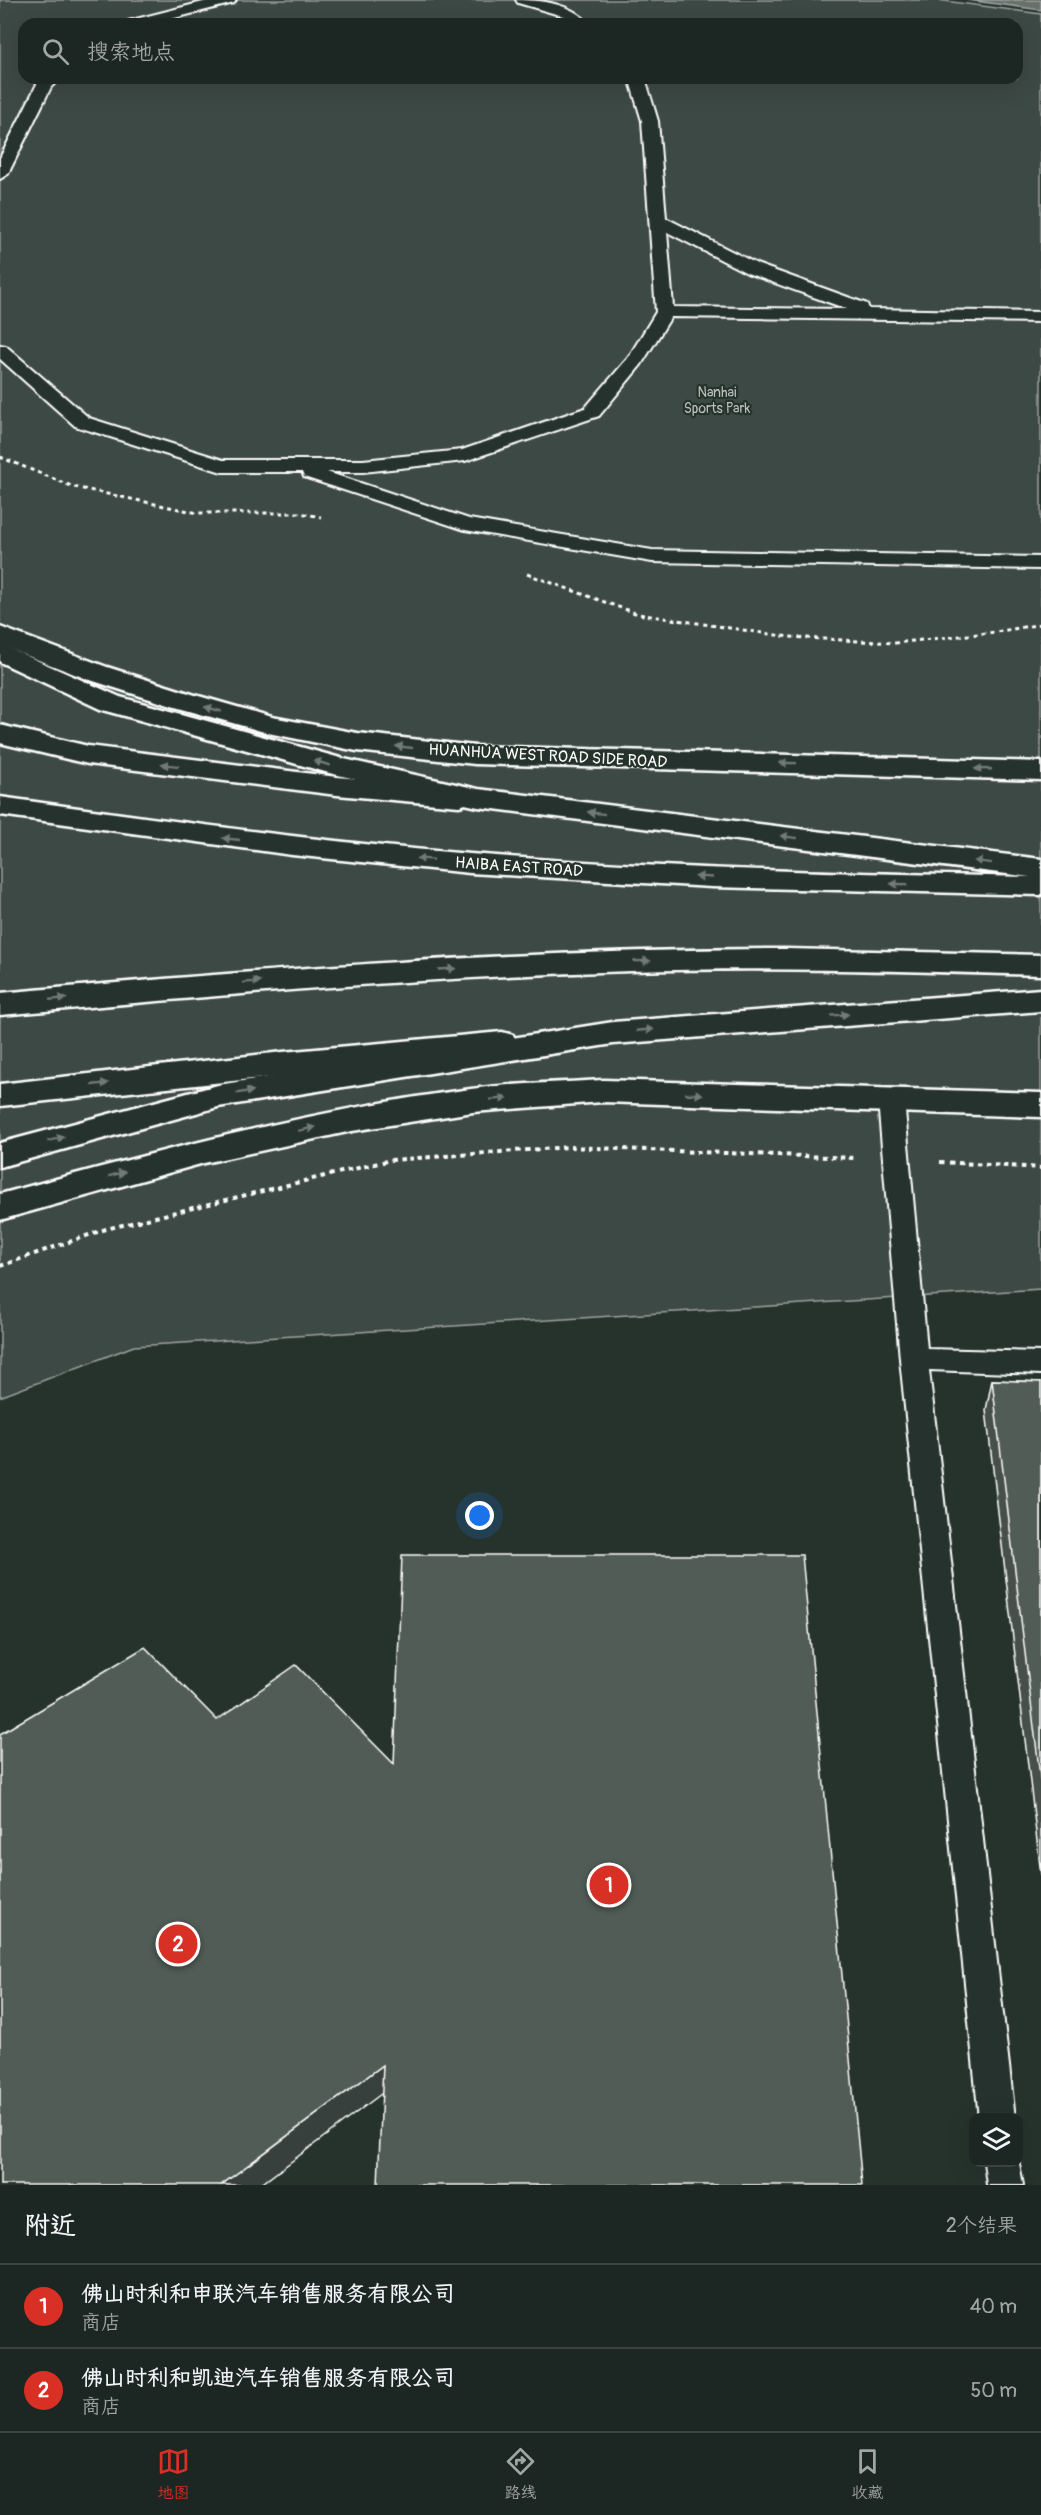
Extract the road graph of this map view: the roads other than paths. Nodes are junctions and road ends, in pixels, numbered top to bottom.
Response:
1 (229, 0) edge
2 (523, 0) edge
3 (157, 18) edge
4 (574, 18) edge
5 (45, 84) edge
6 (639, 84) edge
7 (0, 174) edge
8 (658, 221) junction
9 (665, 312) junction
10 (881, 315) junction
11 (1041, 317) edge
12 (0, 350) edge
13 (291, 466) junction
14 (1041, 563) edge
15 (0, 635) edge
16 (0, 652) edge
17 (0, 734) edge
18 (1041, 771) edge
19 (478, 798) junction
20 (0, 806) edge
21 (1041, 869) edge
22 (1041, 887) edge
23 (1041, 964) edge
24 (1041, 1000) edge
25 (0, 1004) edge
26 (613, 1032) junction
27 (0, 1095) edge
28 (891, 1100) junction
29 (1041, 1106) edge
30 (0, 1155) edge
31 (0, 1207) edge
32 (914, 1359) junction
33 (1041, 1363) edge
34 (996, 2113) edge
35 (1003, 2167) edge
36 (1005, 2185) edge

1 - 3 lane
2 - 4 lane
5 - 7 lane
6 - 8 lane
8 - 9 lane
8 - 10 lane
9 - 10 lane
9 - 13 lane
10 - 11 lane
12 - 13 lane
13 - 14 lane
18 -> 15 main road, HUANHUA WEST ROAD SIDE ROAD
19 -> 16 main road
19 -> 17 main road
21 -> 19 main road
22 -> 20 main road, HAIBA EAST ROAD
25 -> 23 main road
26 -> 24 main road
27 -> 26 main road
30 -> 26 main road
28 - 29 main road
31 -> 28 main road
28 - 32 lane
32 - 33 lane
32 - 34 lane
35 - 36 lane

